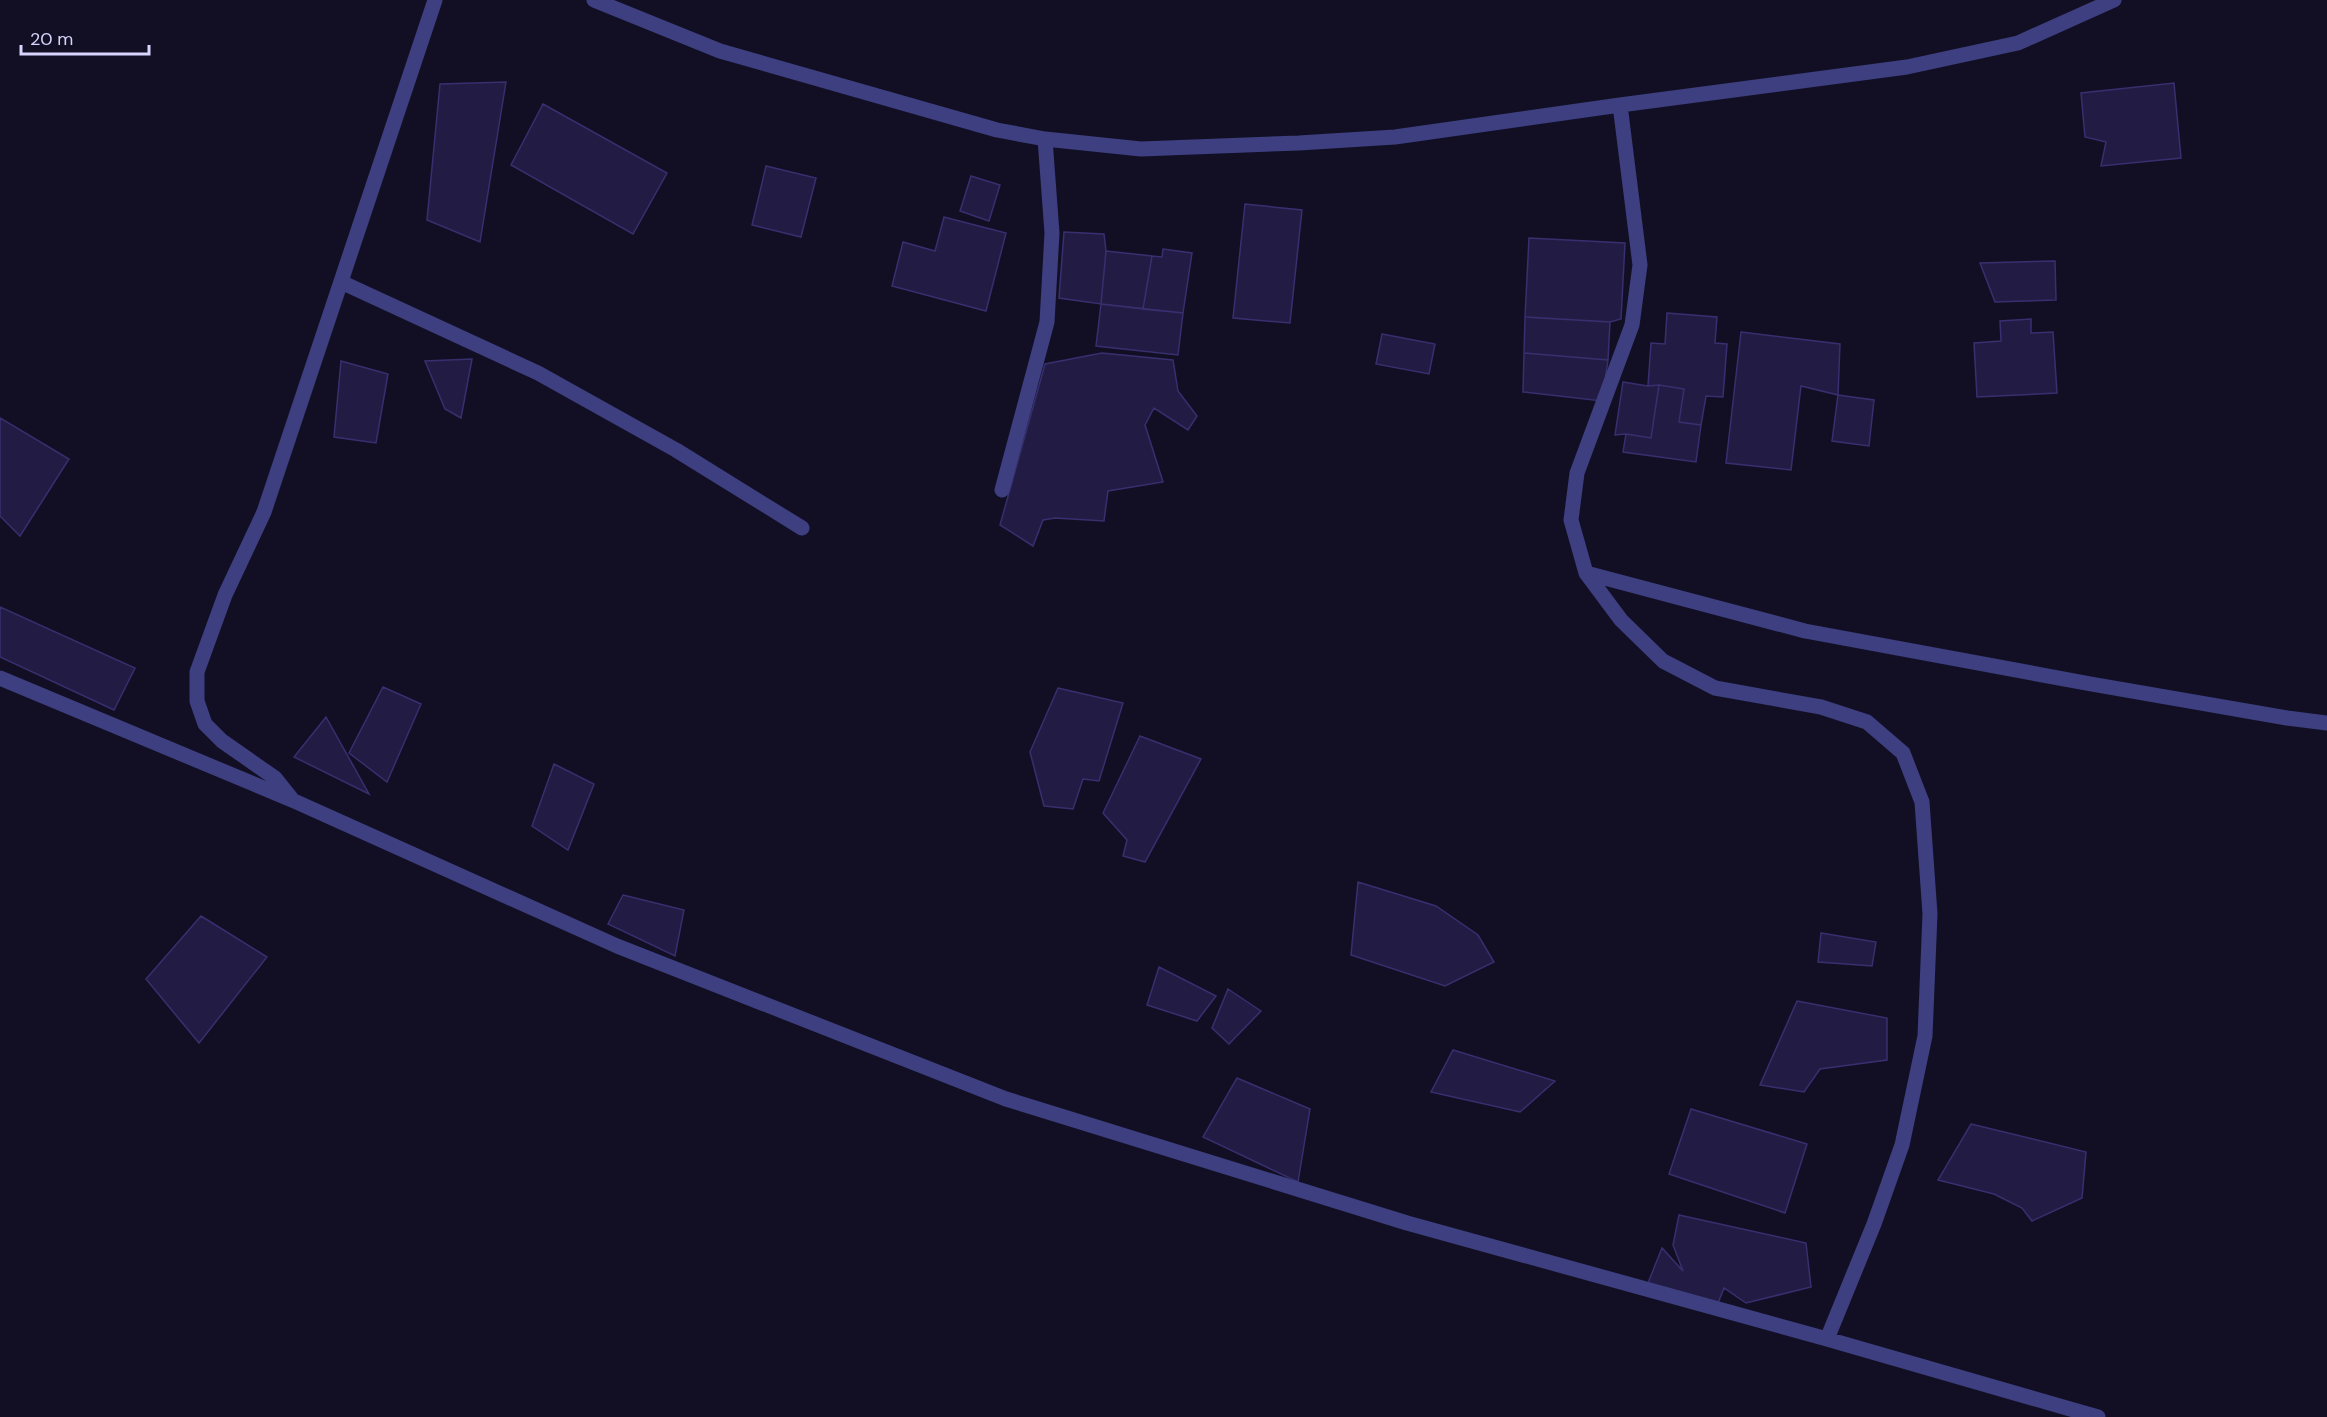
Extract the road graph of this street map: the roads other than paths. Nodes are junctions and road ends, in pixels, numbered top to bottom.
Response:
1 (435, 0) edge
2 (594, 0) edge
3 (2114, 0) edge
4 (1620, 105) junction
5 (1045, 139) junction
6 (340, 282) junction
7 (1002, 490) dead end
8 (802, 528) dead end
9 (1586, 573) junction
10 (0, 678) edge
11 (2327, 723) edge
12 (292, 800) junction
13 (1827, 1339) junction
14 (2098, 1417) edge

1 - 6 street
2 - 5 street
3 - 4 street
4 - 5 street
4 - 9 street
5 - 7 street
6 - 8 street
6 - 12 street
9 - 11 street
9 - 13 street
10 - 12 street
12 - 13 street
13 - 14 street

